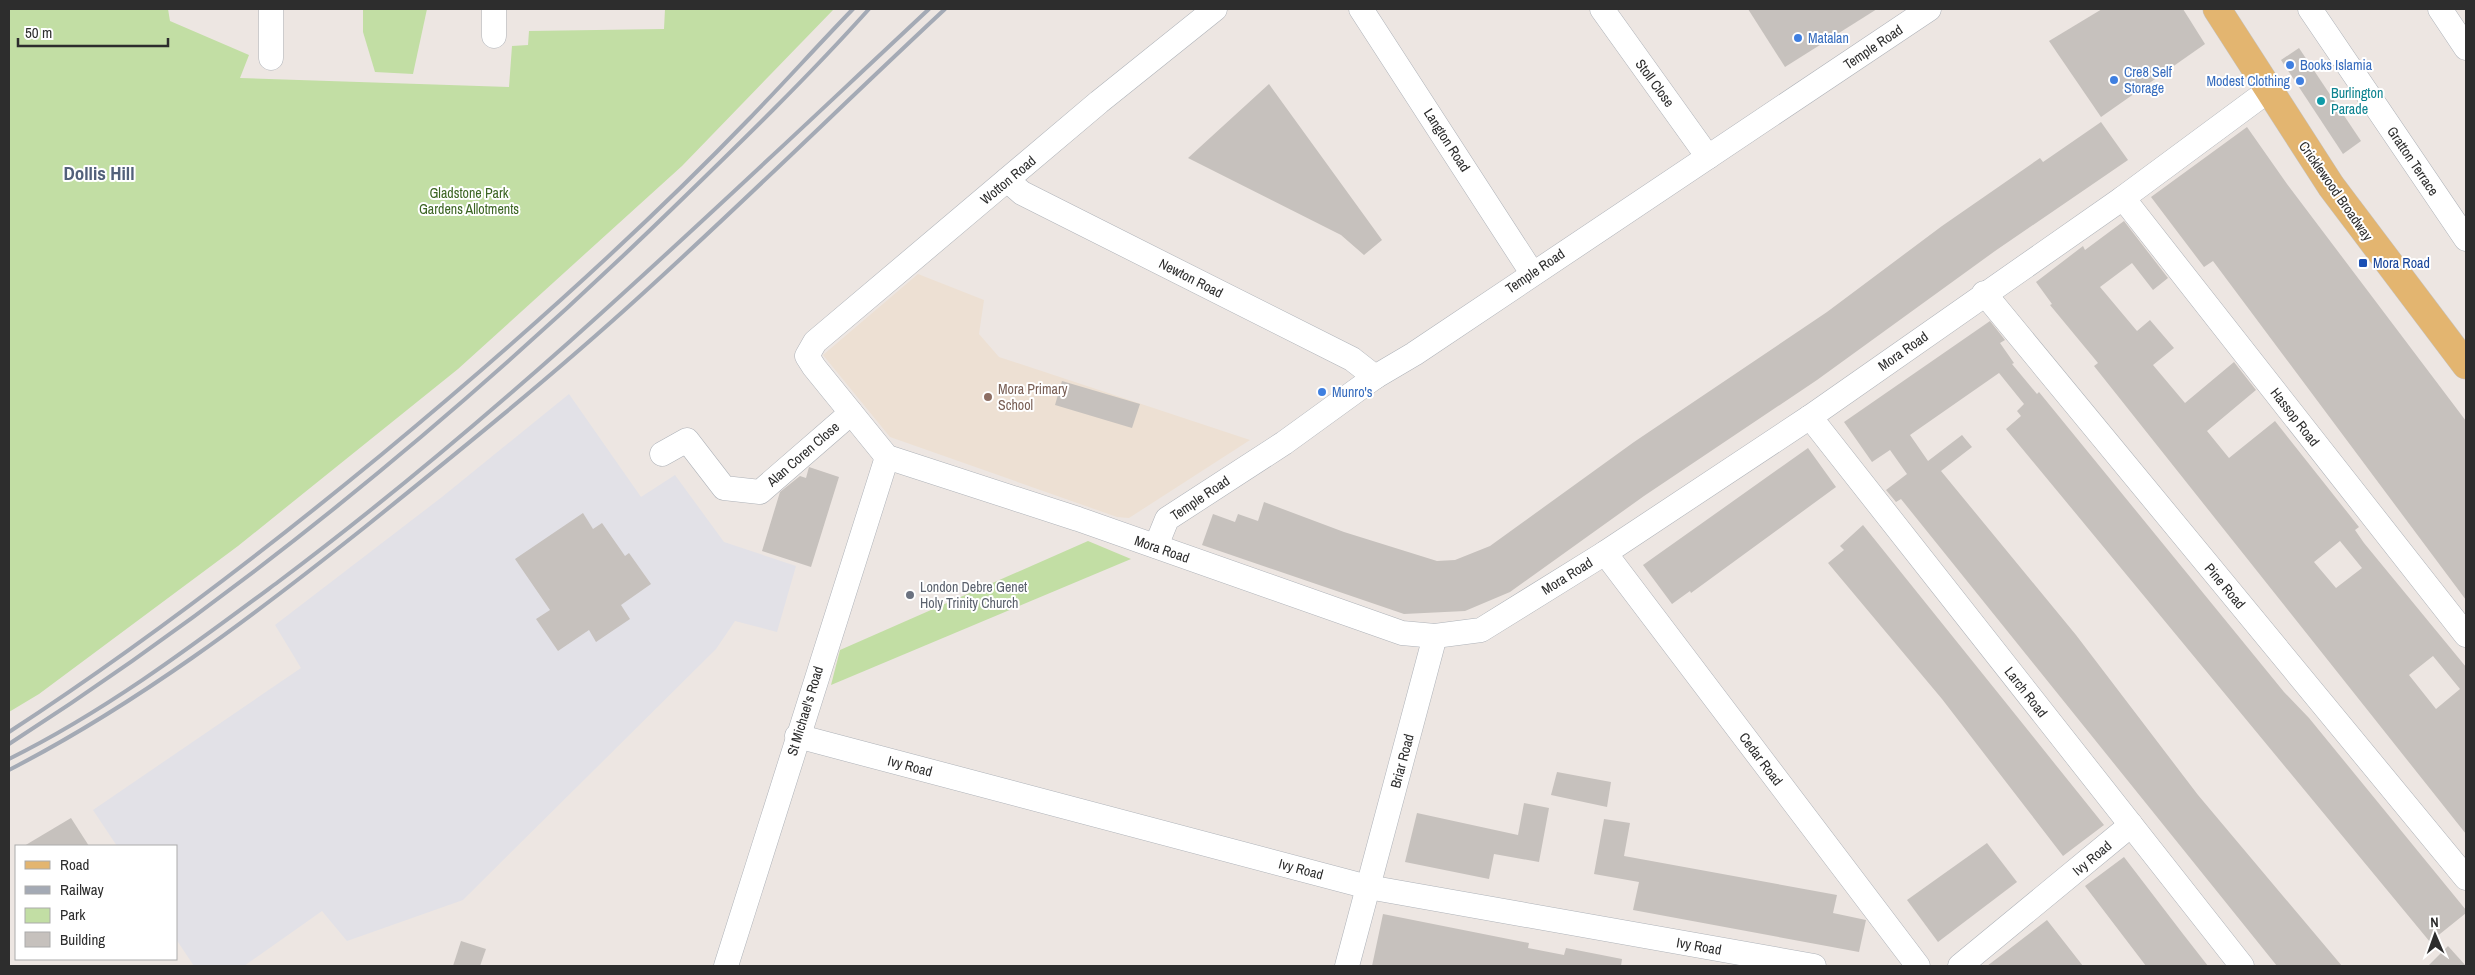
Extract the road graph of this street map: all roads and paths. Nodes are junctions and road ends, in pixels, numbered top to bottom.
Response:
1 (271, 9) edge
2 (494, 9) edge
3 (1215, 9) edge
4 (1361, 9) edge
5 (1602, 9) edge
6 (1929, 9) edge
7 (2217, 9) edge
8 (2310, 9) edge
9 (2440, 9) edge
10 (494, 36) dead end
11 (2466, 48) edge
12 (271, 58) dead end
13 (2269, 90) junction
14 (1708, 157) junction
15 (1007, 180) junction
16 (2123, 198) junction
17 (2466, 239) edge
18 (1532, 273) junction
19 (1984, 293) junction
20 (2466, 365) edge
21 (1375, 377) junction
22 (851, 414) junction
23 (1810, 417) junction
24 (662, 454) dead end
25 (887, 458) junction
26 (1156, 546) junction
27 (1605, 553) junction
28 (2466, 635) edge
29 (1435, 636) junction
30 (797, 736) junction
31 (2131, 825) junction
32 (2466, 878) edge
33 (1368, 887) junction
34 (726, 966) edge
35 (1347, 966) edge
36 (1814, 966) edge
37 (1918, 966) edge
38 (1960, 966) edge
39 (2242, 966) edge

1 - 12 street
2 - 10 street
3 - 15 street, Wotton Road
4 - 18 street, Langton Road
5 - 14 street, Stoll Close
6 - 14 street, Temple Road
7 - 13 main road, Cricklewood Broadway
8 - 17 street, Gratton Terrace
9 - 11 street
13 - 16 street, Mora Road
13 - 20 main road, Cricklewood Broadway
14 - 18 street, Temple Road
15 - 21 street, Newton Road
15 - 22 street, Wotton Road
16 - 19 street, Mora Road
16 - 28 street, Hassop Road
18 - 21 street, Temple Road
19 - 23 street, Mora Road
19 - 32 street, Pine Road
21 - 26 street, Temple Road
22 - 24 street, Alan Coren Close
22 - 25 street
23 - 27 street, Mora Road
23 - 31 street, Larch Road
25 - 26 street, Mora Road
25 - 30 street, St Michael's Road
26 - 29 street, Mora Road
27 - 29 street, Mora Road
27 - 37 street, Cedar Road
29 - 33 street, Briar Road
30 - 33 street, Ivy Road
30 - 34 street, St Michael's Road
31 - 38 street, Ivy Road
31 - 39 street, Larch Road
33 - 35 street, Briar Road
33 - 36 street, Ivy Road

